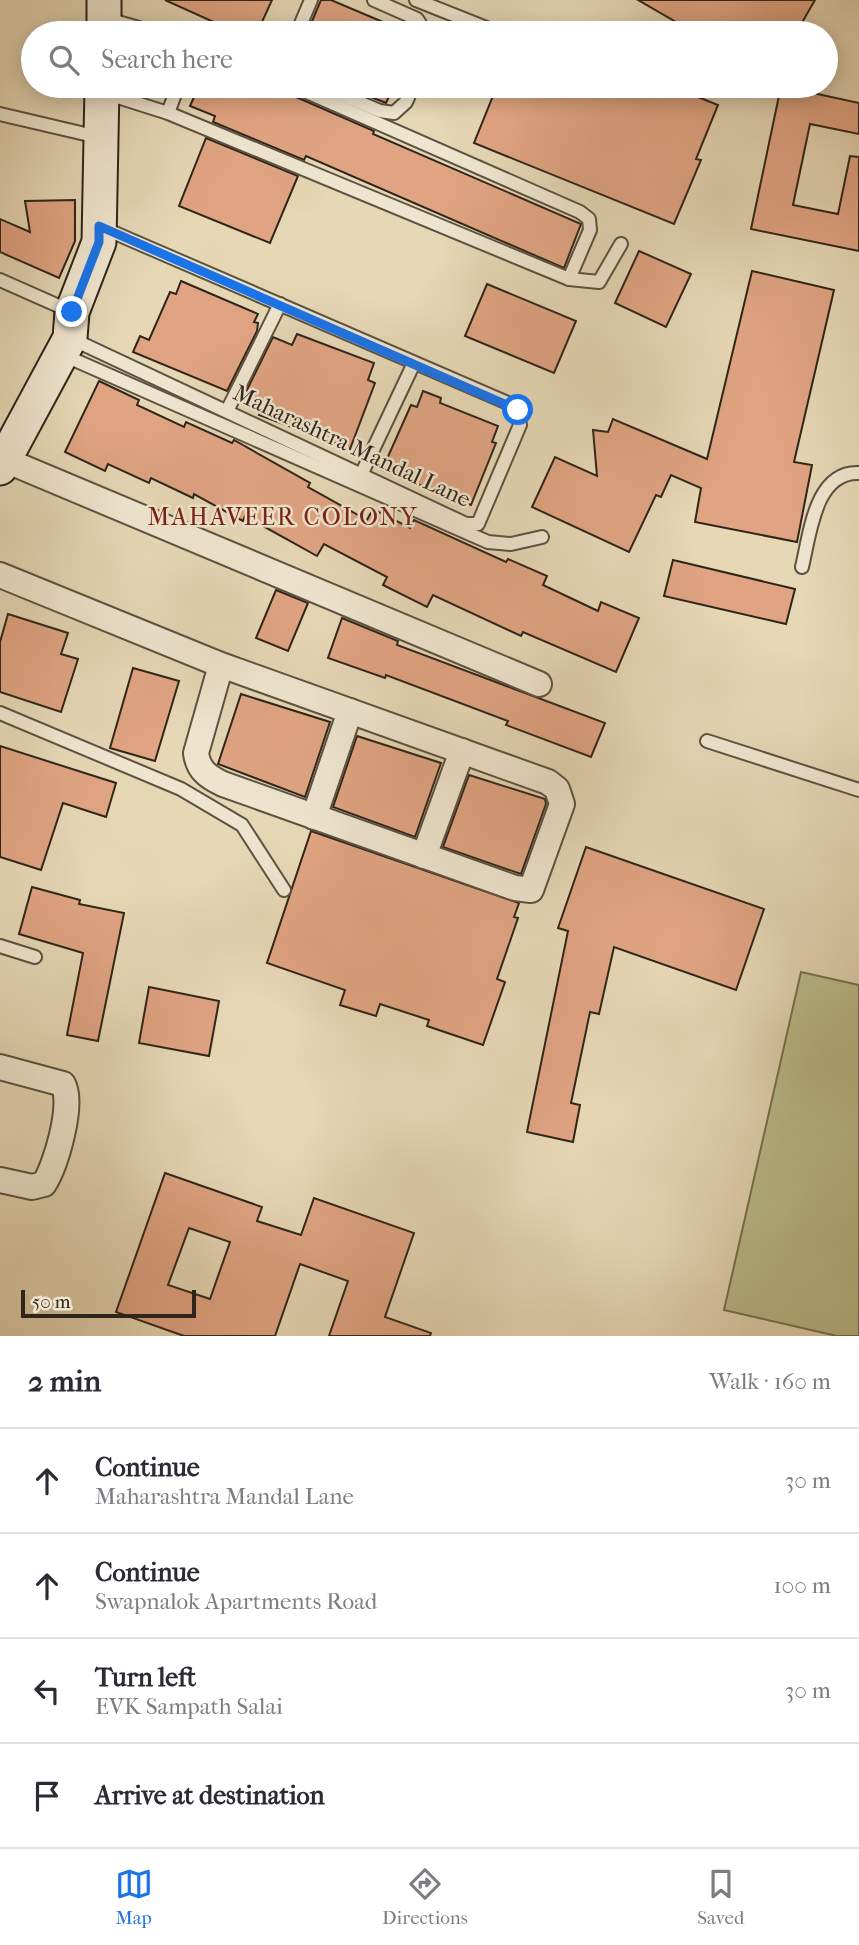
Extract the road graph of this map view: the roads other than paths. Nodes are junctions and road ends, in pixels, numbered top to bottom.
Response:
1 (311, 0) edge
2 (374, 0) edge
3 (416, 0) edge
4 (302, 21) edge
5 (418, 21) edge
6 (469, 21) edge
7 (102, 98) edge
8 (127, 98) edge
9 (174, 98) edge
10 (319, 98) edge
11 (349, 98) edge
12 (408, 98) edge
13 (168, 113) junction
14 (0, 114) edge
15 (101, 138) junction
16 (99, 226) junction
17 (621, 244) dead end
18 (569, 279) junction
19 (0, 280) edge
20 (280, 304) junction
21 (68, 334) junction
22 (415, 363) junction
23 (227, 411) junction
24 (2, 464) edge
25 (859, 473) edge
26 (361, 475) junction
27 (542, 537) dead end
28 (802, 567) dead end
29 (0, 575) edge
30 (221, 665) junction
31 (539, 684) dead end
32 (350, 711) junction
33 (0, 713) edge
34 (707, 741) dead end
35 (462, 751) junction
36 (859, 790) edge
37 (314, 817) junction
38 (424, 856) junction
39 (284, 890) dead end
40 (0, 946) edge
41 (35, 957) dead end
42 (0, 1067) edge
43 (0, 1180) edge

1 - 4 lane
2 - 5 lane
3 - 6 lane
7 - 15 street
8 - 13 lane
9 - 13 lane
10 - 18 lane
11 - 12 lane
13 - 18 lane
14 - 15 lane
15 - 16 street
16 - 20 lane
16 - 21 street
17 - 18 lane
19 - 21 lane
20 - 22 lane
20 - 23 lane
21 - 23 lane, Maharashtra Mandal Lane
21 - 24 street
21 - 27 lane
22 - 26 lane
22 - 26 lane, Maharashtra Mandal Lane
23 - 26 lane, Maharashtra Mandal Lane
24 - 31 street
25 - 28 lane
29 - 30 street
30 - 32 street
30 - 37 street
32 - 35 street
32 - 37 street
33 - 39 lane
34 - 36 lane
35 - 38 street
35 - 38 street
37 - 38 street
40 - 41 lane
42 - 43 street

